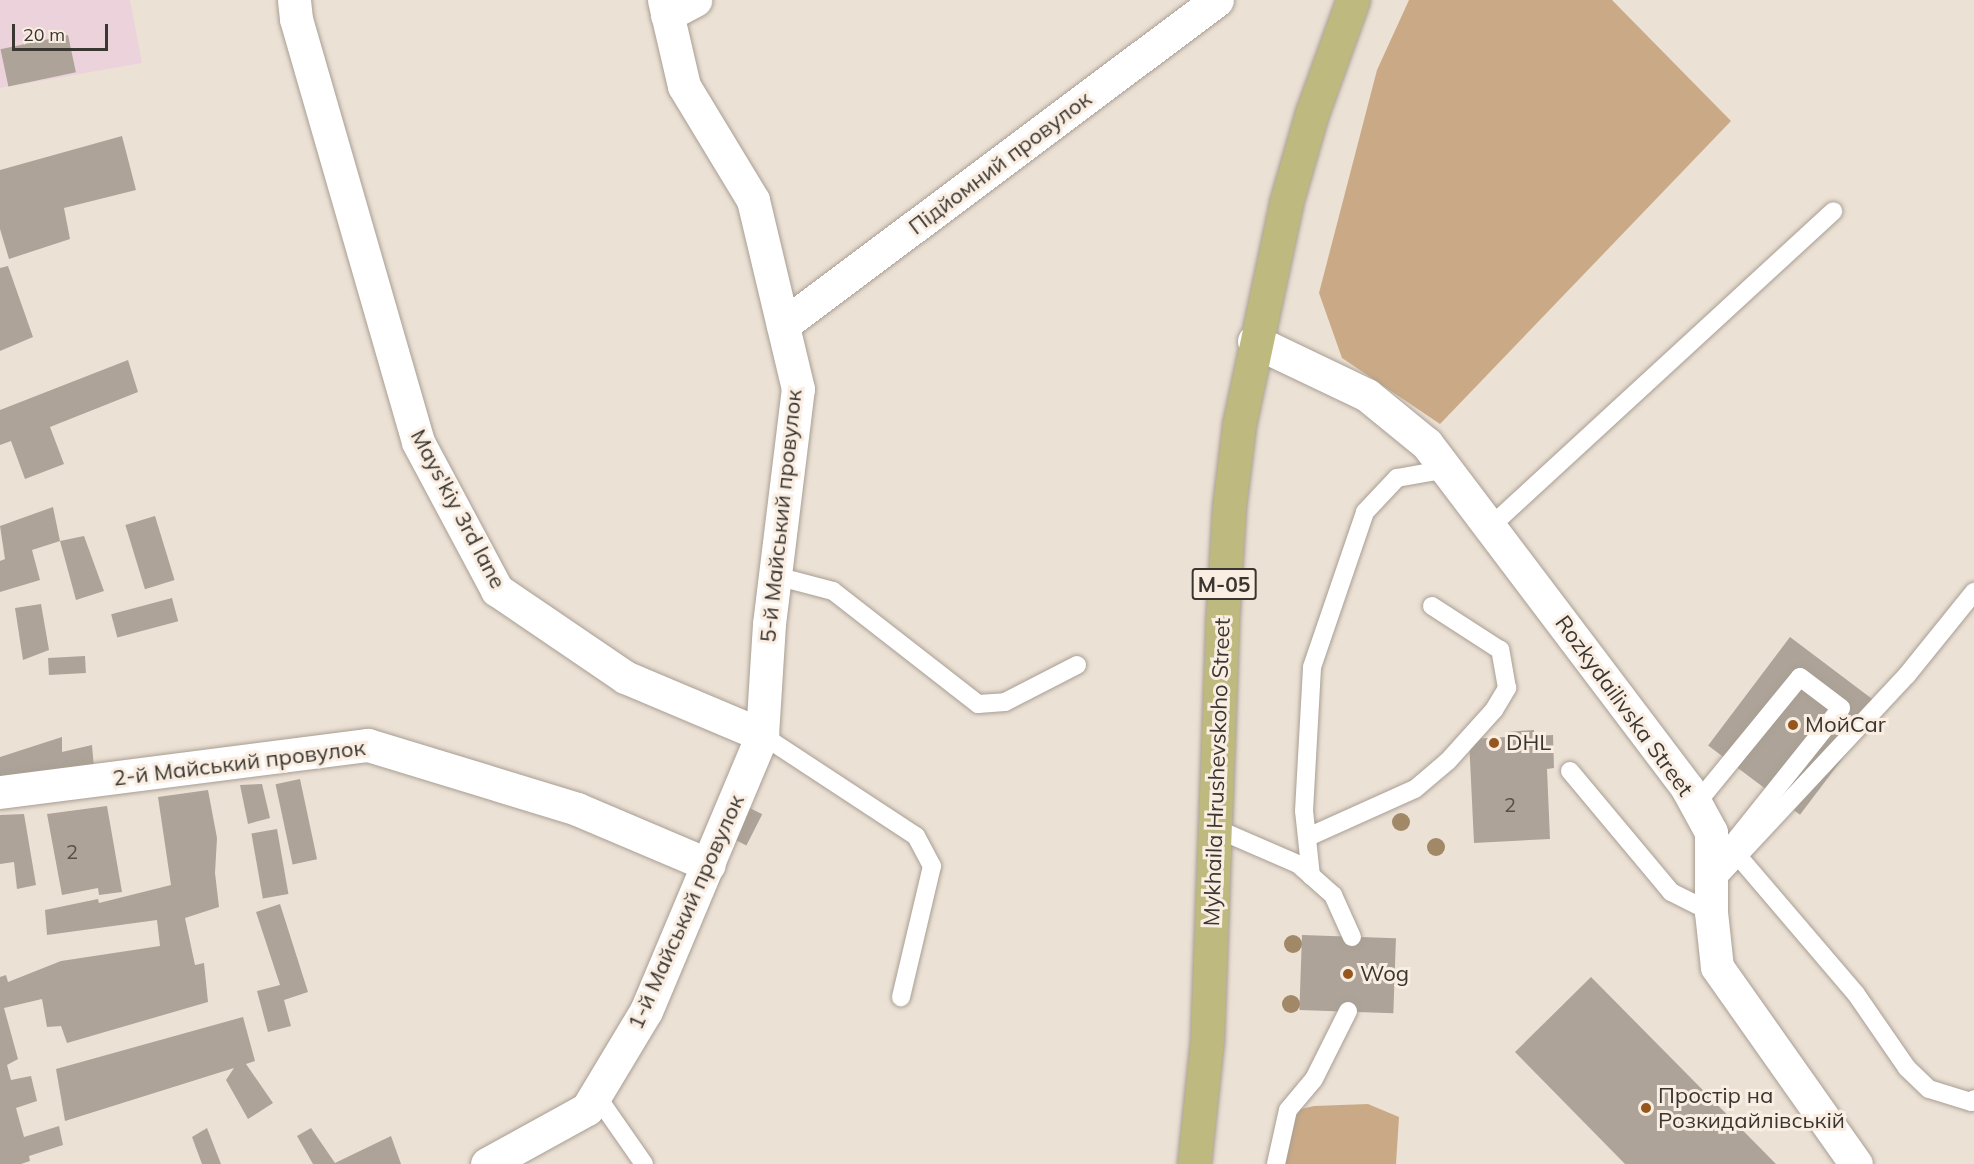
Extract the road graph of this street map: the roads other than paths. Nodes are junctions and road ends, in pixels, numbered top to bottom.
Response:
1 (294, 0) edge
2 (1217, 0) edge
3 (1353, 0) edge
4 (675, 5) edge
5 (1833, 211) dead end
6 (783, 325) junction
7 (1254, 341) junction
8 (1448, 469) junction
9 (1491, 526) junction
10 (776, 576) junction
11 (1974, 592) edge
12 (1432, 606) dead end
13 (1077, 665) dead end
14 (762, 735) junction
15 (1570, 771) dead end
16 (0, 792) edge
17 (1696, 804) junction
18 (1217, 829) junction
19 (1308, 837) junction
20 (709, 865) junction
21 (1311, 876) junction
22 (1718, 881) junction
23 (1352, 937) dead end
24 (901, 997) dead end
25 (1348, 1011) dead end
26 (596, 1095) junction
27 (1974, 1099) edge
28 (487, 1164) edge
29 (644, 1164) edge
30 (1194, 1164) edge
31 (1276, 1164) edge
32 (1857, 1164) edge

1 - 14 street, Mays'kiy 3rd lane
2 - 6 street, Підйомний провулок
3 - 7 main road, Mykhaila Hrushevskoho Street / М-05
4 - 6 street, 5-й Майський провулок
5 - 9 lane
6 - 10 street, 5-й Майський провулок
7 - 8 street, Rozkydailivska Street
7 - 18 main road, Mykhaila Hrushevskoho Street / М-05
8 - 9 street, Rozkydailivska Street
8 - 19 lane
9 - 17 street, Rozkydailivska Street
10 - 13 lane
10 - 14 street, 5-й Майський провулок
11 - 22 lane
12 - 19 lane
14 - 20 street, 1-й Майський провулок
14 - 24 lane
15 - 22 lane
16 - 20 street, 2-й Майський провулок
17 - 22 street, Rozkydailivska Street
17 - 22 lane
18 - 21 lane
18 - 30 main road, Mykhaila Hrushevskoho Street / М-05
19 - 21 lane
20 - 26 street, 1-й Майський провулок
21 - 23 lane
22 - 27 lane
22 - 32 street, Rozkydailivska Street
25 - 31 lane
26 - 28 street, 1-й Майський провулок
26 - 29 lane

